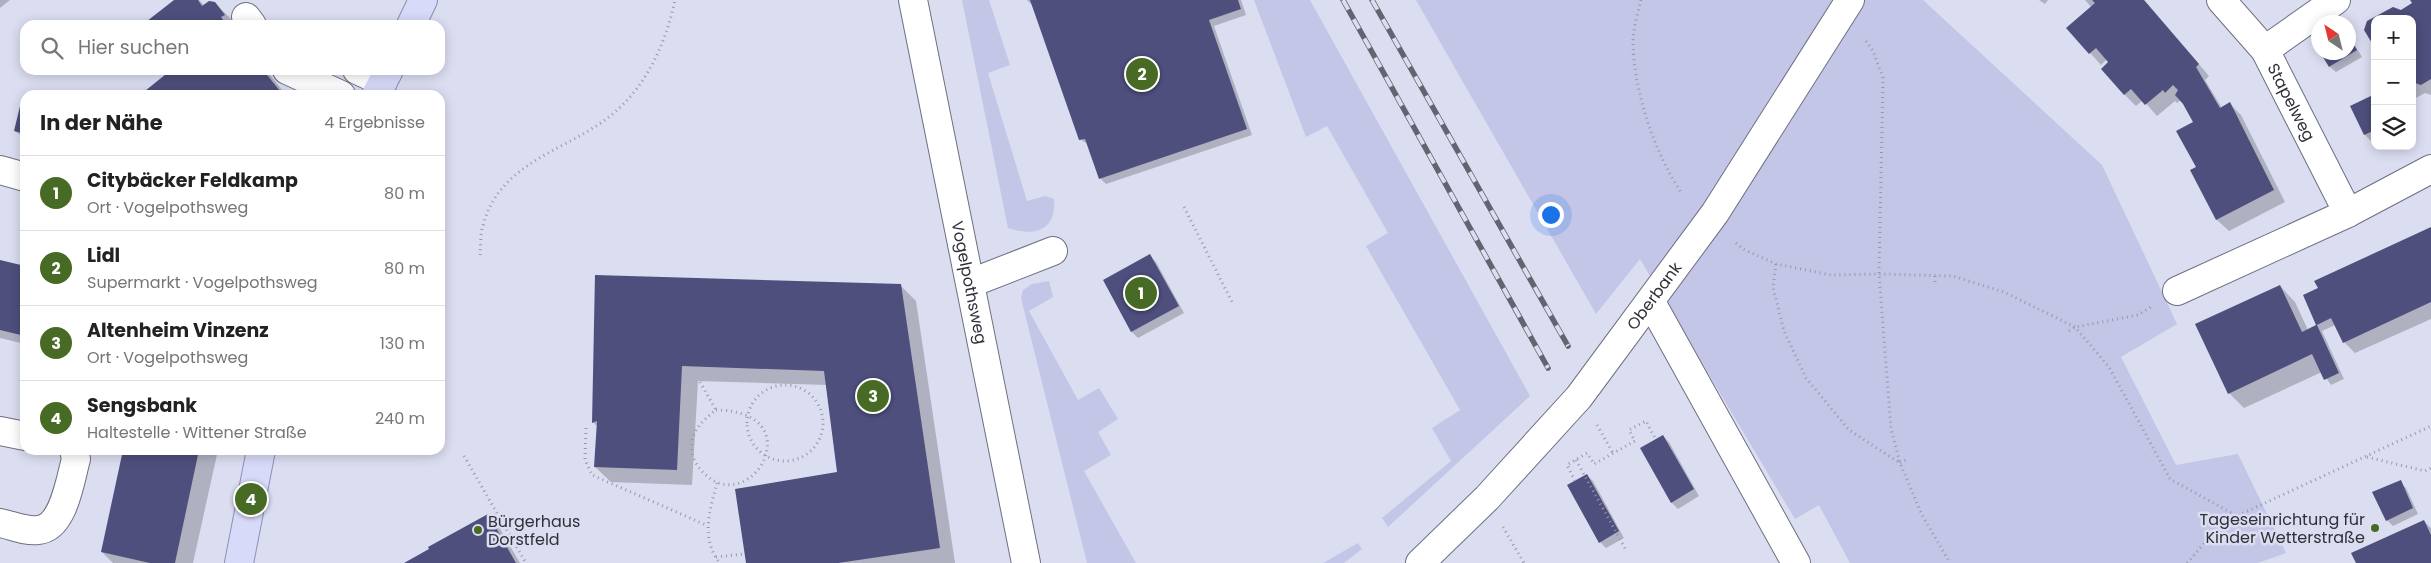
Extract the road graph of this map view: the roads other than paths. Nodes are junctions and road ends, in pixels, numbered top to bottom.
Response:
1 (423, 0) edge
2 (913, 0) edge
3 (1850, 0) edge
4 (2221, 0) edge
5 (2336, 0) edge
6 (413, 20) edge
7 (2265, 50) junction
8 (297, 75) edge
9 (367, 75) edge
10 (382, 82) edge
11 (330, 90) edge
12 (2431, 169) edge
13 (0, 170) edge
14 (20, 176) edge
15 (2348, 213) junction
16 (1054, 251) dead end
17 (971, 283) junction
18 (2177, 291) road end
19 (1651, 302) junction
20 (0, 431) edge
21 (20, 435) edge
22 (75, 455) edge
23 (260, 455) edge
24 (0, 523) edge
25 (1434, 558) edge
26 (239, 563) edge
27 (1022, 563) edge
28 (1026, 563) edge
29 (1796, 563) edge

1 - 6 main road
2 - 17 street, Vogelpothsweg
3 - 19 street, Oberbank
4 - 7 street, Stapelweg
5 - 7 street
7 - 15 street, Stapelweg
8 - 11 street
9 - 10 street
12 - 15 street
13 - 14 street
15 - 18 street
16 - 17 street
17 - 28 street, Vogelpothsweg
19 - 25 street, Oberbank
19 - 29 street
20 - 21 street
22 - 24 street
23 - 26 main road
27 - 28 street

